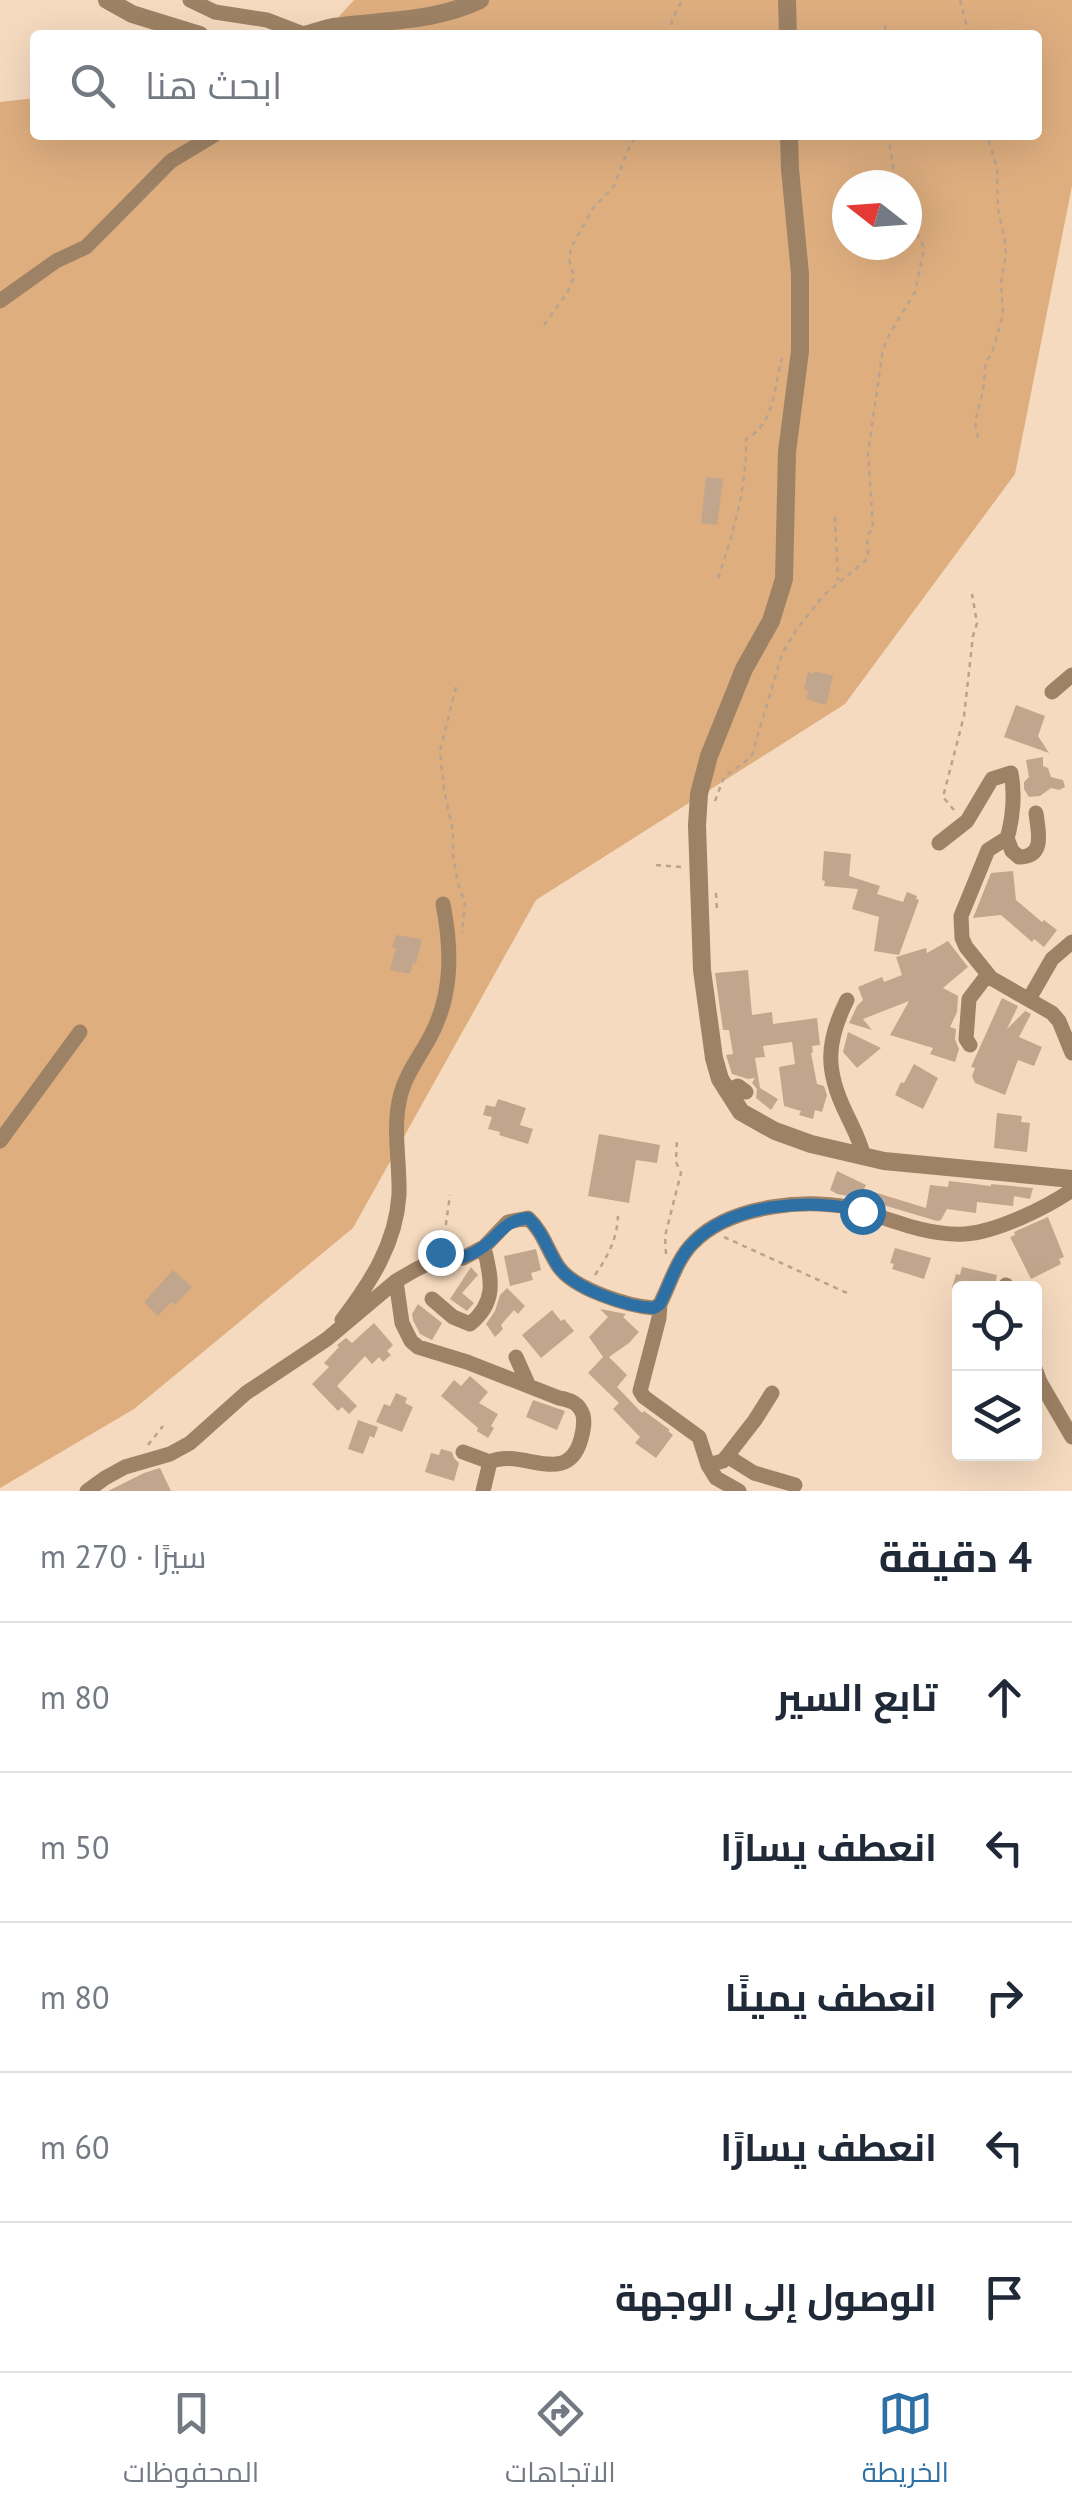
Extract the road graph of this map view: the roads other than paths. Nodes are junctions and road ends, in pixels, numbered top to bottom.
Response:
1 (108, 0) edge
2 (190, 0) edge
3 (480, 0) edge
4 (788, 0) edge
5 (184, 30) edge
6 (292, 30) edge
7 (339, 30) edge
8 (788, 30) edge
9 (206, 140) edge
10 (789, 140) edge
11 (0, 301) edge
12 (1072, 675) edge
13 (1052, 692) dead end
14 (1036, 813) dead end
15 (1007, 838) junction
16 (939, 843) dead end
17 (443, 904) dead end
18 (1072, 942) edge
19 (988, 974) junction
20 (1029, 999) junction
21 (847, 1000) dead end
22 (80, 1032) dead end
23 (970, 1045) dead end
24 (1072, 1053) edge
25 (726, 1091) junction
26 (746, 1092) dead end
27 (0, 1141) edge
28 (864, 1157) junction
29 (1072, 1179) edge
30 (1072, 1190) edge
31 (484, 1246) junction
32 (396, 1282) junction
33 (432, 1299) dead end
34 (660, 1304) junction
35 (328, 1339) junction
36 (516, 1357) dead end
37 (1036, 1371) edge
38 (528, 1384) junction
39 (772, 1393) dead end
40 (1072, 1436) edge
41 (464, 1452) dead end
42 (727, 1456) junction
43 (490, 1462) junction
44 (708, 1465) junction
45 (795, 1485) dead end
46 (87, 1491) edge
47 (483, 1491) edge
48 (738, 1491) edge

1 - 5 street
2 - 6 street
3 - 7 street
4 - 8 street
9 - 11 street
10 - 25 street
12 - 13 street
14 - 15 street
15 - 16 street
15 - 19 street
17 - 35 street
18 - 20 street
19 - 20 street
19 - 23 street
20 - 24 street
21 - 28 street
22 - 27 street
25 - 26 street
25 - 28 street
28 - 29 street
30 - 34 street
31 - 32 street
31 - 33 street
31 - 34 street
32 - 35 street
32 - 38 street
34 - 44 street
35 - 46 street
36 - 38 street
37 - 40 street
38 - 43 street
39 - 42 street
41 - 43 street
42 - 44 street
42 - 45 street
43 - 47 street
44 - 48 street

